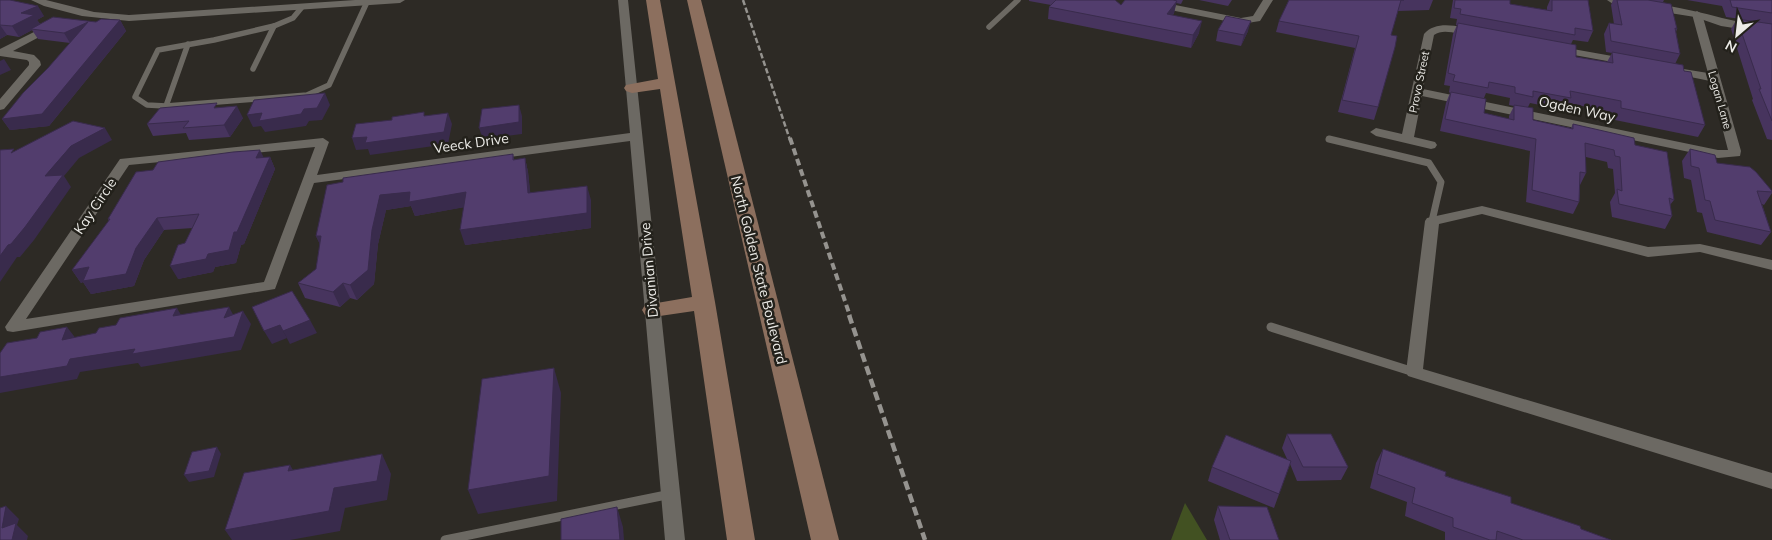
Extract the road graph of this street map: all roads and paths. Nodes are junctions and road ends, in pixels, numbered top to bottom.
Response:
1 (40, 0) edge
2 (400, 0) edge
3 (623, 0) edge
4 (653, 0) edge
5 (694, 0) edge
6 (1018, 0) edge
7 (1135, 0) edge
8 (1268, 0) edge
9 (1613, 0) edge
10 (302, 7) junction
11 (365, 7) junction
12 (76, 13) junction
13 (1697, 14) junction
14 (1772, 23) edge
15 (274, 26) junction
16 (989, 27) dead end
17 (1772, 30) edge
18 (1482, 35) edge
19 (188, 44) junction
20 (1540, 46) edge
21 (0, 52) edge
22 (1637, 64) edge
23 (1656, 67) edge
24 (253, 69) dead end
25 (1714, 78) junction
26 (667, 83) junction
27 (632, 88) junction
28 (1417, 92) junction
29 (0, 106) edge
30 (166, 106) junction
31 (1376, 132) dead end
32 (636, 136) junction
33 (1407, 139) junction
34 (1329, 140) dead end
35 (1431, 145) dead end
36 (1731, 155) joint
37 (309, 180) junction
38 (1432, 221) junction
39 (1772, 265) edge
40 (704, 302) junction
41 (653, 310) junction
42 (1271, 327) dead end
43 (1414, 372) junction
44 (1772, 481) edge
45 (670, 494) junction
46 (445, 540) edge
47 (675, 540) edge
48 (741, 540) edge
49 (825, 540) edge

1 - 12 street
2 - 11 street
3 - 27 street, Divanian Drive
4 - 26 main road
5 - 49 main road, North Golden State Boulevard
6 - 16 lane
7 - 8 street
9 - 13 street
10 - 11 street
10 - 12 street
10 - 15 lane
11 - 30 lane
12 - 21 street
13 - 14 street
13 - 17 street
13 - 25 street, Logan Lane
15 - 19 lane
15 - 24 lane
18 - 28 street, Provo Street
19 - 30 lane
19 - 30 lane
20 - 22 street
21 - 29 street
23 - 25 street
25 - 36 street, Logan Lane
26 - 27 main road
26 - 40 main road
27 - 32 street, Divanian Drive
28 - 33 street, Provo Street
28 - 36 street, Ogden Way
31 - 33 street
32 - 37 street, Veeck Drive
32 - 41 street, Divanian Drive
33 - 35 street
34 - 38 lane
37 - 37 street, Kay Circle
38 - 39 street
38 - 43 street
40 - 41 main road
40 - 48 main road
41 - 45 street, Divanian Drive
42 - 43 lane
43 - 44 street
45 - 46 lane
45 - 47 street, Divanian Drive

